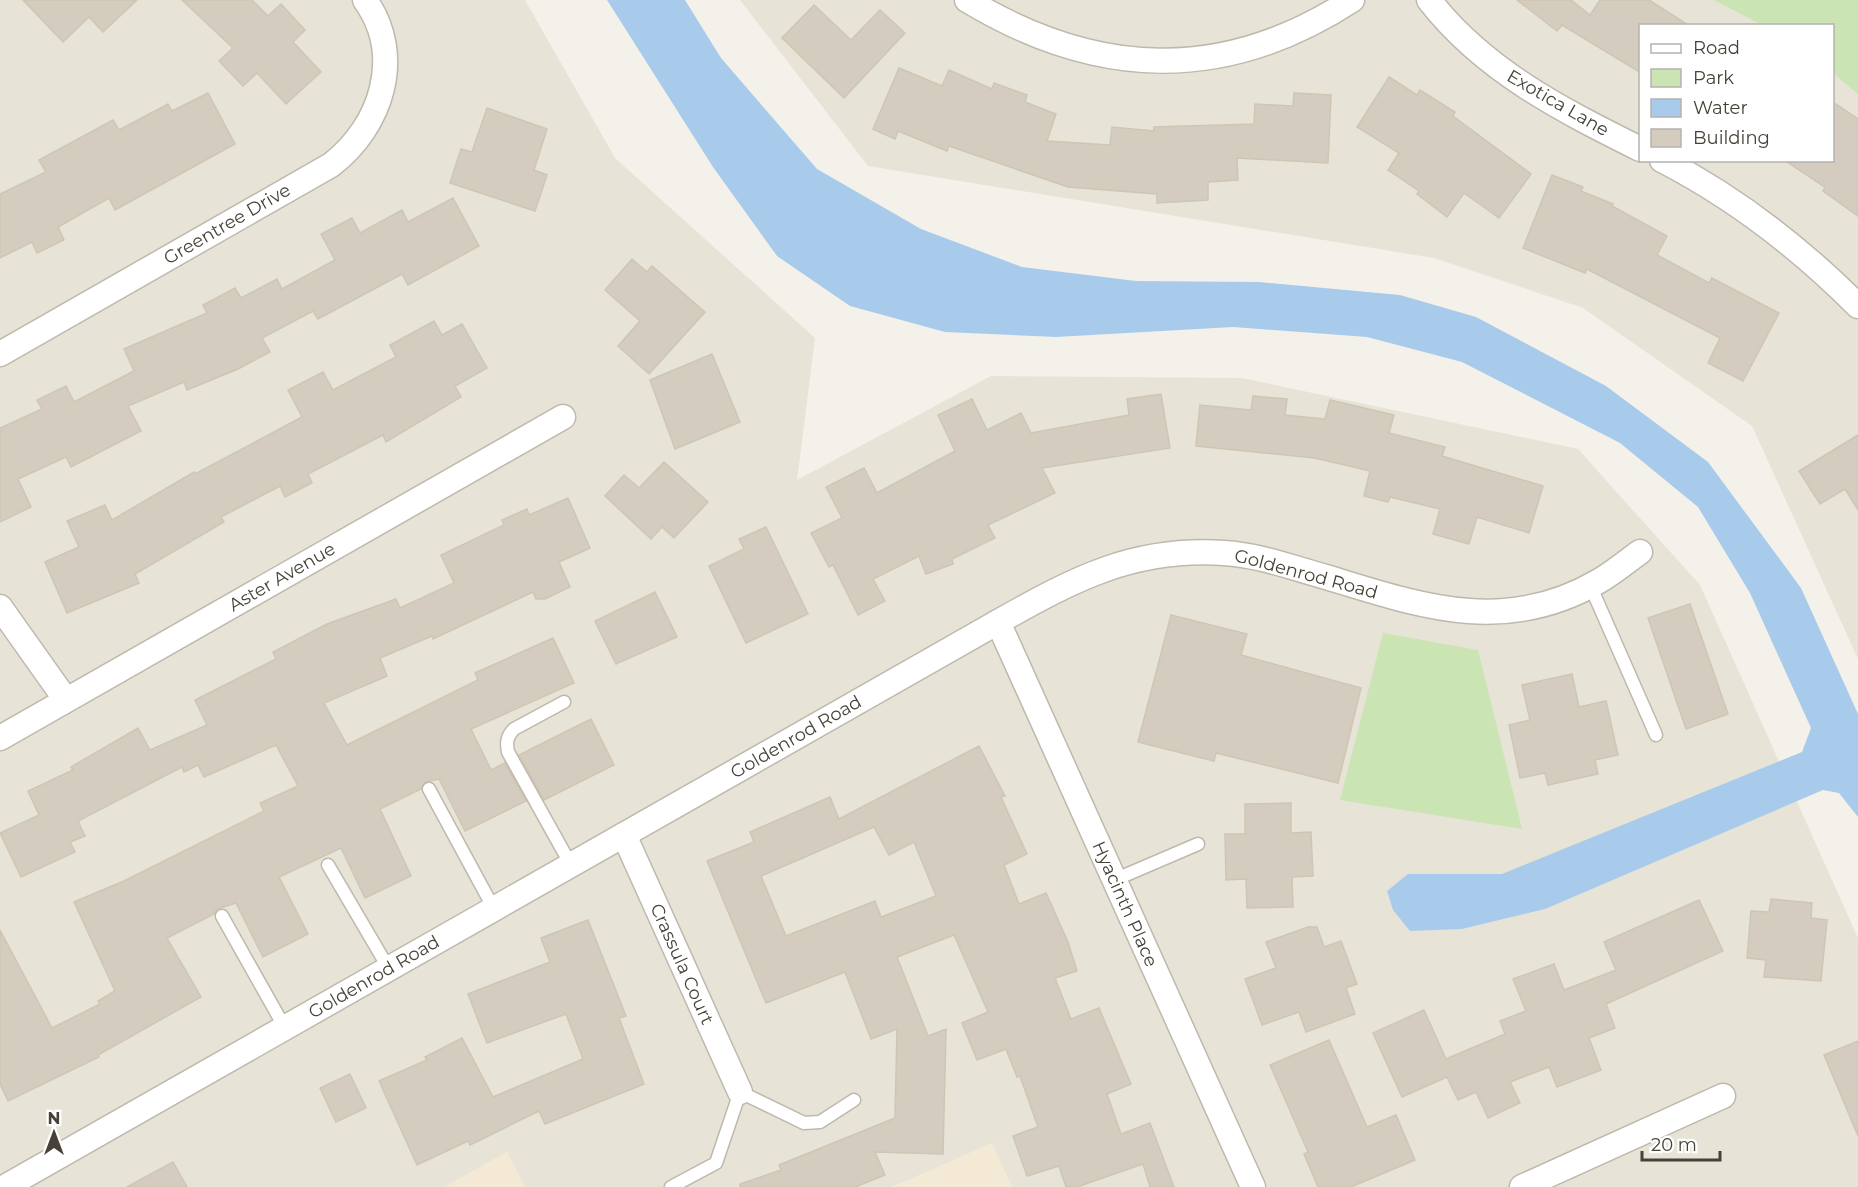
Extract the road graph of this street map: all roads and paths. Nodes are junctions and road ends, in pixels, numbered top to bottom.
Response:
1 (365, 0) edge
2 (967, 0) edge
3 (1352, 0) edge
4 (1429, 0) edge
5 (1639, 148) edge
6 (1665, 162) edge
7 (1858, 306) edge
8 (0, 354) edge
9 (563, 417) dead end
10 (1640, 552) dead end
11 (1590, 585) junction
12 (0, 608) edge
13 (998, 622) junction
14 (66, 700) junction
15 (564, 702) dead end
16 (1656, 735) dead end
17 (0, 738) edge
18 (429, 789) dead end
19 (624, 835) junction
20 (1197, 844) dead end
21 (327, 864) dead end
22 (571, 865) junction
23 (1114, 880) junction
24 (494, 909) junction
25 (222, 916) dead end
26 (389, 969) junction
27 (285, 1028) junction
28 (740, 1092) junction
29 (1723, 1096) dead end
30 (854, 1100) dead end
31 (5, 1187) edge
32 (671, 1187) edge
33 (1253, 1187) edge
34 (1522, 1187) edge

1 - 8 street, Greentree Drive
2 - 3 street
4 - 5 street, Exotica Lane
6 - 7 street
9 - 14 street, Aster Avenue
10 - 11 street, Goldenrod Road
11 - 13 street, Goldenrod Road
11 - 16 lane
12 - 14 street
13 - 19 street, Goldenrod Road
13 - 23 street, Hyacinth Place
14 - 17 street, Aster Avenue
15 - 22 lane
18 - 24 lane
19 - 22 street, Goldenrod Road
19 - 28 street, Crassula Court
20 - 23 lane
21 - 26 lane
22 - 24 street, Goldenrod Road
23 - 33 street, Hyacinth Place
24 - 26 street, Goldenrod Road
25 - 27 lane
26 - 27 street, Goldenrod Road
27 - 31 street, Goldenrod Road
28 - 30 lane
28 - 32 lane
29 - 34 street

